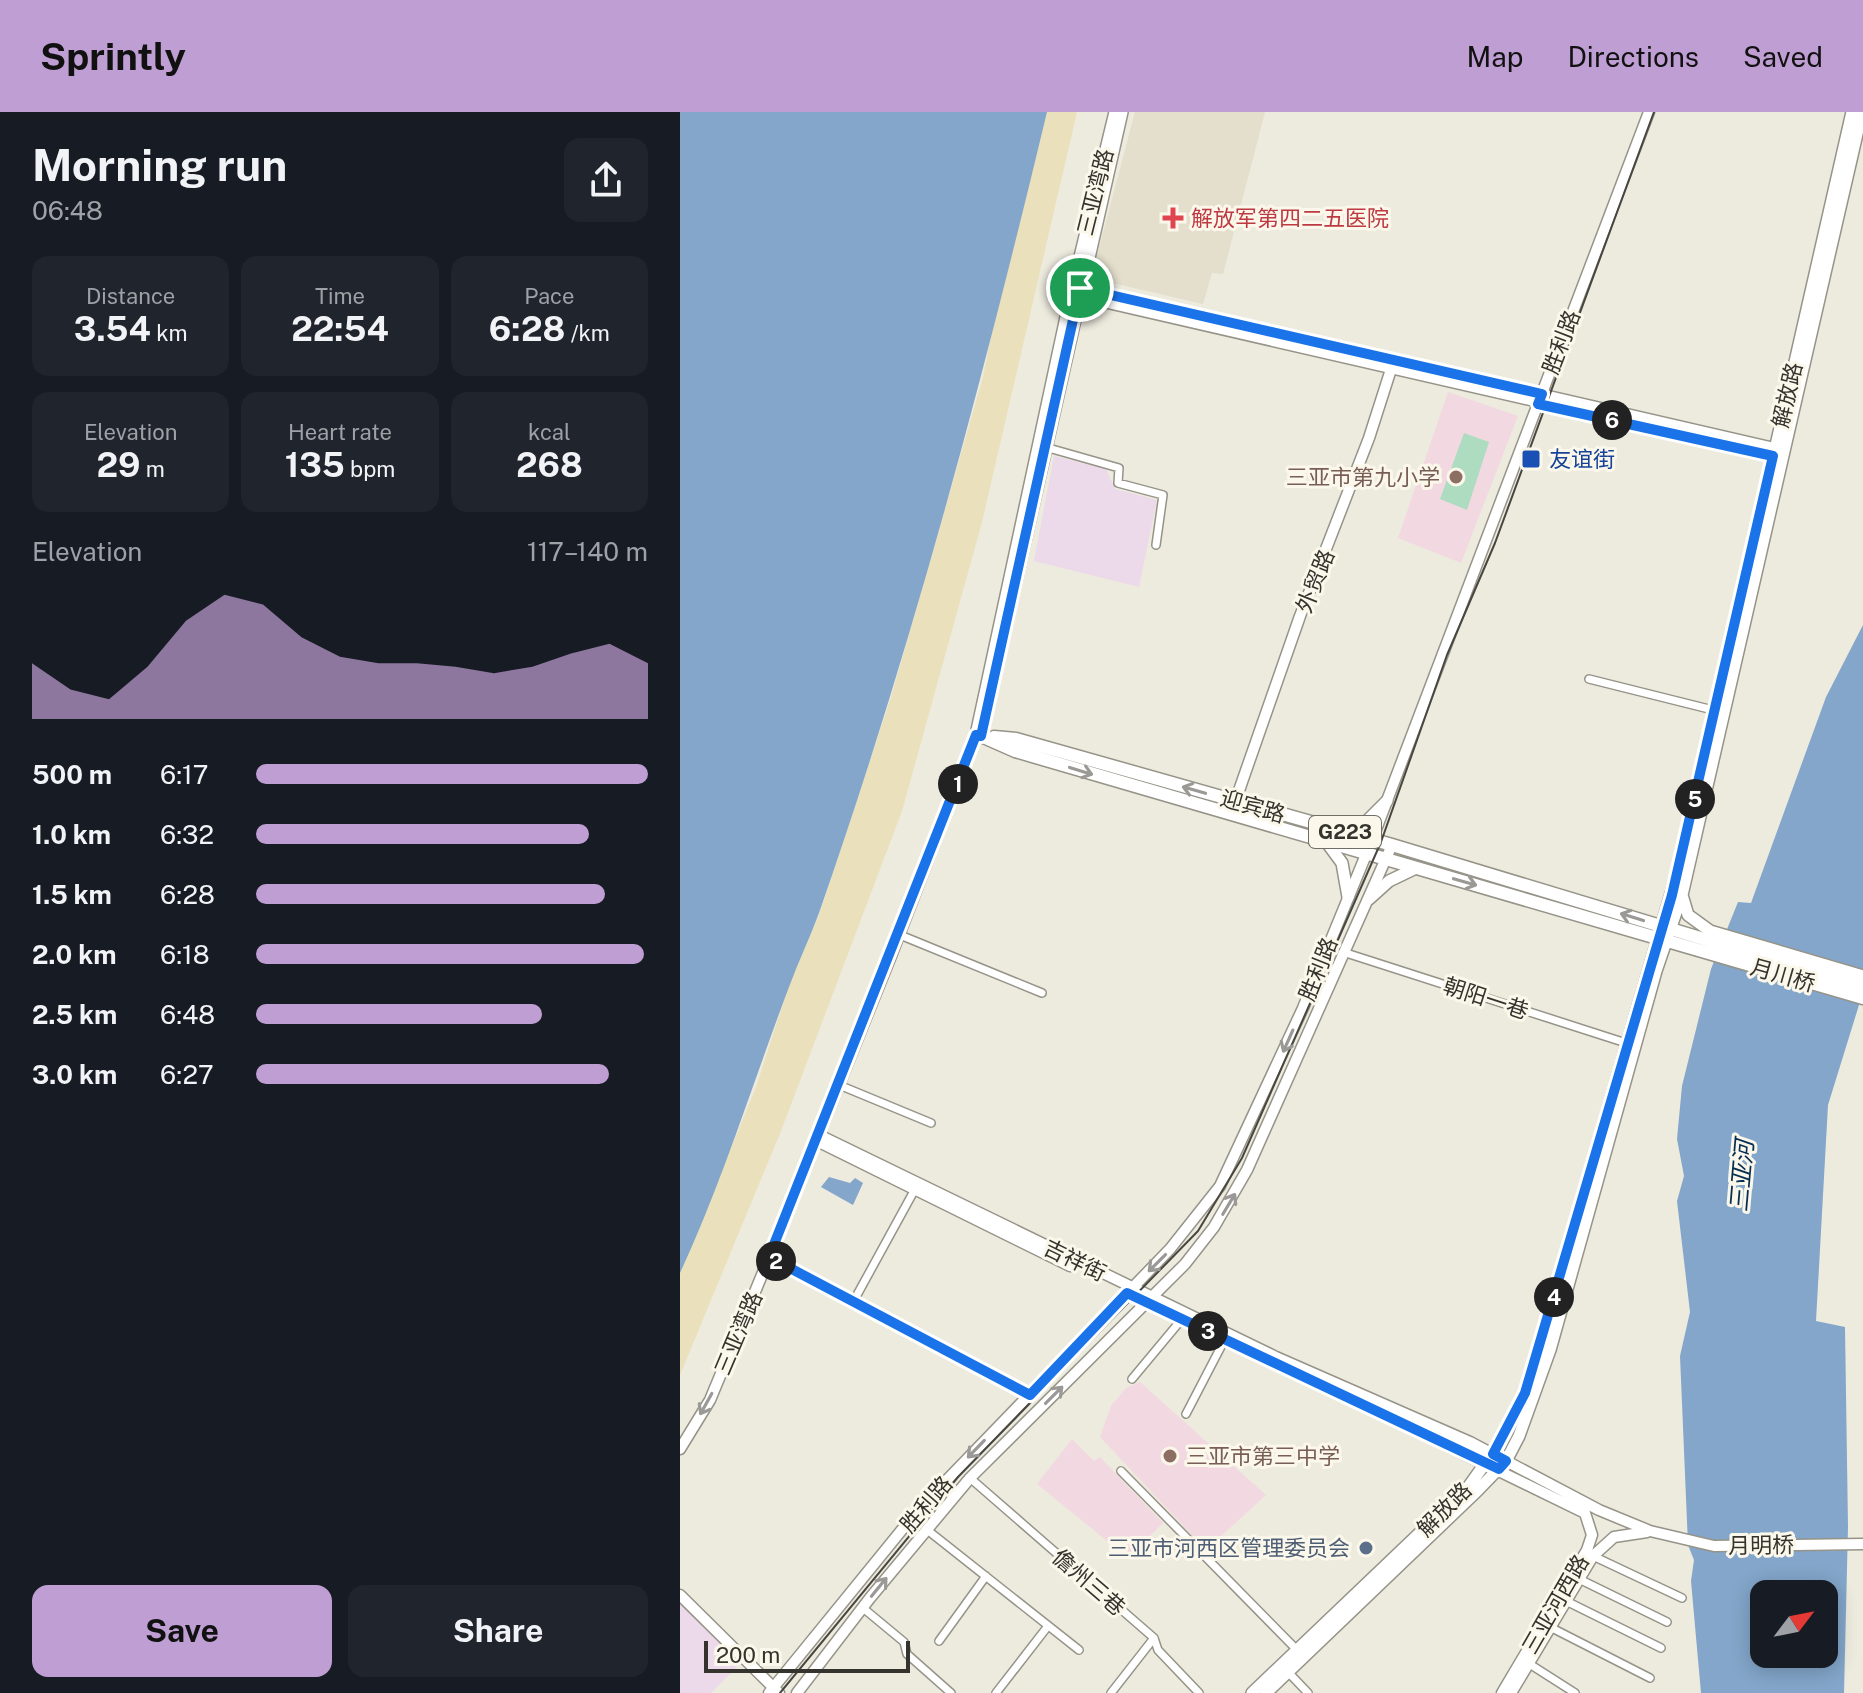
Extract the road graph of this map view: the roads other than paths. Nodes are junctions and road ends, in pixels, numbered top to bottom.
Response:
1 (1115, 112) edge
2 (1122, 112) edge
3 (1649, 112) edge
4 (1852, 112) edge
5 (1862, 112) edge
6 (1075, 291) junction
7 (1393, 364) junction
8 (1540, 399) junction
9 (1045, 447) junction
10 (1779, 453) junction
11 (1156, 545) dead end
12 (1589, 679) dead end
13 (1717, 711) junction
14 (978, 736) junction
15 (1387, 801) junction
16 (1235, 802) junction
17 (1336, 830) junction
18 (1372, 840) junction
19 (1328, 844) junction
20 (1392, 845) junction
21 (1366, 854) junction
22 (1386, 860) junction
23 (1416, 868) junction
24 (1682, 895) junction
25 (1348, 897) junction
26 (1369, 899) junction
27 (1664, 933) junction
28 (900, 935) junction
29 (1706, 941) junction
30 (1346, 953) junction
31 (1863, 976) edge
32 (1863, 987) edge
33 (1042, 993) dead end
34 (1863, 998) edge
35 (1626, 1043) junction
36 (839, 1085) junction
37 (931, 1123) dead end
38 (818, 1138) junction
39 (914, 1191) junction
40 (769, 1257) junction
41 (1129, 1290) junction
42 (857, 1295) dead end
43 (1150, 1300) junction
44 (1182, 1319) junction
45 (1225, 1339) junction
46 (1132, 1379) dead end
47 (1030, 1395) junction
48 (1186, 1414) dead end
49 (680, 1449) edge
50 (1496, 1462) junction
51 (1121, 1471) dead end
52 (970, 1478) junction
53 (926, 1529) junction
54 (1655, 1533) junction
55 (1863, 1544) edge
56 (1593, 1556) junction
57 (986, 1576) junction
58 (1579, 1579) junction
59 (680, 1595) edge
60 (1682, 1598) dead end
61 (1566, 1601) junction
62 (863, 1608) junction
63 (1667, 1622) dead end
64 (1048, 1626) junction
65 (1550, 1627) junction
66 (1154, 1638) junction
67 (939, 1641) dead end
68 (1661, 1648) dead end
69 (1079, 1650) dead end
70 (1297, 1650) junction
71 (1528, 1663) junction
72 (1288, 1672) junction
73 (1650, 1678) dead end
74 (773, 1691) edge
75 (797, 1693) edge
76 (951, 1693) edge
77 (996, 1693) edge
78 (1111, 1693) edge
79 (1199, 1693) edge
80 (1252, 1693) edge
81 (1266, 1693) edge
82 (1308, 1693) edge
83 (1502, 1693) edge
84 (1511, 1693) edge
85 (1575, 1693) edge

1 - 6 main road, 三亚湾路
2 - 6 main road, 三亚湾路
3 - 8 main road, 胜利路
4 - 10 main road, 解放路
5 - 10 main road, 解放路
6 - 7 main road
6 - 9 main road, 三亚湾路
6 - 14 main road, 三亚湾路
7 - 8 main road
7 - 16 main road, 外贸路
8 - 10 main road
8 - 15 main road, 胜利路
9 - 11 street
9 - 14 main road, 三亚湾路
10 - 13 main road, 解放路
10 - 24 main road, 解放路
12 - 13 street
13 - 27 main road, 解放路
16 -> 14 highway, 迎宾路 / G223
14 -> 19 highway, 迎宾路 / G223
14 - 28 main road, 三亚湾路
15 - 17 main road
15 - 18 main road, 胜利路
16 - 17 highway, 迎宾路 / G223
17 - 18 highway, 迎宾路 / G223
18 - 20 highway, 迎宾路 / G223
18 - 21 main road, 胜利路
19 - 21 highway, 迎宾路 / G223
19 - 25 main road
20 - 22 main road, 胜利路
27 -> 20 highway, 迎宾路 / G223
21 - 22 highway, 迎宾路 / G223
21 - 25 main road, 胜利路
22 - 23 highway, 迎宾路 / G223
22 - 26 main road, 胜利路
23 - 26 main road
23 -> 27 highway, 迎宾路 / G223
24 - 27 main road, 解放路
24 - 29 main road
25 -> 41 main road, 胜利路
26 - 30 main road, 胜利路
27 - 29 highway, 迎宾路 / G223
27 - 35 main road, 解放路
27 - 50 main road, 解放路
28 - 33 street
28 - 36 main road, 三亚湾路
29 - 31 main road
29 - 32 highway, 月川桥 / G223
29 - 34 highway, 月川桥 / G223
30 - 35 street, 朝阳一巷
43 -> 30 main road, 胜利路
35 - 50 main road, 解放路
36 - 37 street
36 - 38 main road, 三亚湾路
38 - 39 main road, 吉祥街
38 - 40 main road, 三亚湾路
38 - 41 main road, 吉祥街
39 - 41 main road, 吉祥街
39 - 42 street
40 - 47 main road
40 -> 49 main road, 三亚湾路
41 - 43 main road, 吉祥街
41 - 47 main road, 胜利路
43 - 44 main road, 吉祥街
43 - 50 main road, 吉祥街
52 -> 43 main road, 胜利路
44 - 45 main road, 吉祥街
44 - 46 street
45 - 48 street
45 - 50 main road, 吉祥街
47 -> 74 main road, 胜利路
50 - 54 main road
50 - 70 main road, 解放路
50 - 72 main road, 解放路
50 - 83 main road, 三亚河西路
51 - 70 street
52 - 53 main road, 胜利路
52 - 66 street, 儋州三巷
53 - 57 street
62 -> 53 main road, 胜利路
54 - 55 main road, 月明桥
54 - 56 main road, 三亚河西路
56 - 58 main road, 三亚河西路
56 - 60 street
57 - 64 street
57 - 67 street
58 - 61 main road, 三亚河西路
58 - 63 street
59 - 74 main road
61 - 65 main road, 三亚河西路
61 - 68 street
62 - 75 main road, 胜利路
62 - 76 street
64 - 69 street
64 - 77 street
65 - 71 main road, 三亚河西路
65 - 73 street
66 - 78 street
66 - 79 street, 儋州三巷
70 - 80 main road, 解放路
71 - 84 main road, 三亚河西路
71 - 85 street
72 - 81 main road, 解放路
72 - 82 street

